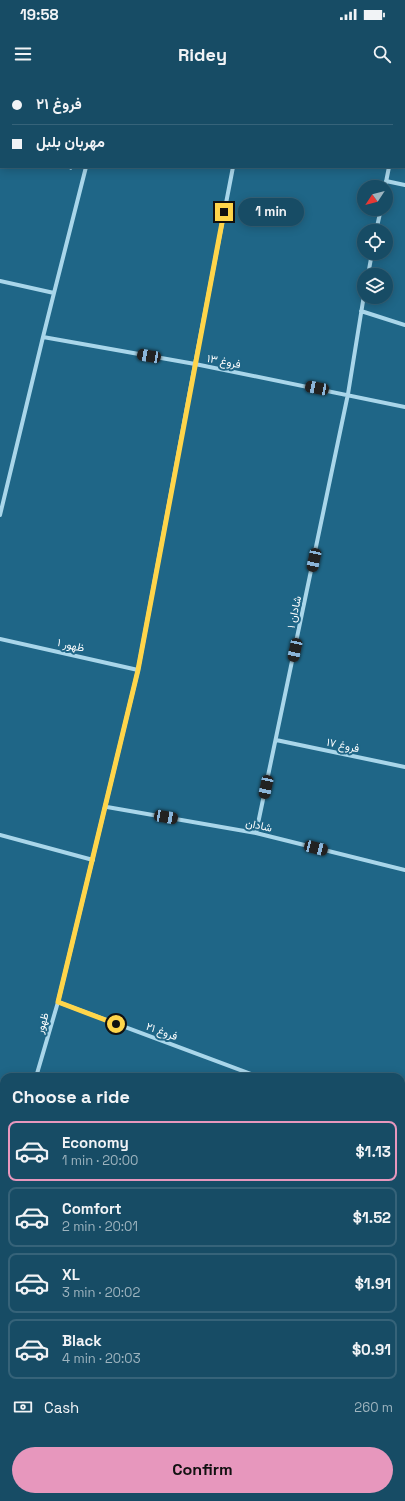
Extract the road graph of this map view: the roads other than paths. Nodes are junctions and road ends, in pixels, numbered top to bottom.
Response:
1 (86, 168) edge
2 (233, 168) edge
3 (389, 168) edge
4 (386, 180) edge
5 (393, 182) edge
6 (405, 185) edge
7 (0, 281) edge
8 (54, 293) junction
9 (362, 304) edge
10 (361, 311) junction
11 (405, 325) edge
12 (43, 337) junction
13 (195, 364) junction
14 (348, 394) junction
15 (405, 407) edge
16 (0, 515) edge
17 (0, 639) edge
18 (138, 670) junction
19 (276, 740) junction
20 (405, 767) edge
21 (106, 807) junction
22 (256, 833) junction
23 (0, 835) edge
24 (93, 860) junction
25 (405, 870) edge
26 (58, 1002) junction
27 (37, 1073) edge
28 (248, 1073) edge

1 - 8 street
2 - 13 street, ظهور
3 - 4 street
5 - 6 street
7 - 8 street
8 - 12 street
9 - 10 street, شادان ۱
10 - 11 street
10 - 14 street, شادان ۱
12 - 13 street, فروغ ۱۳
12 - 16 street
13 - 14 street, فروغ ۱۳
13 - 18 street, ظهور
14 - 15 street, فروغ ۱۳
14 - 19 street, شادان ۱
17 - 18 street, ظهور ۱
18 - 21 street, ظهور
19 - 20 street, فروغ ۱۷
19 - 22 street, شادان ۱
21 - 22 street, شادان
21 - 24 street, ظهور
22 - 25 street, شادان
23 - 24 street
24 - 26 street, ظهور
26 - 27 street, ظهور
26 - 28 street, فروغ ۲۱

